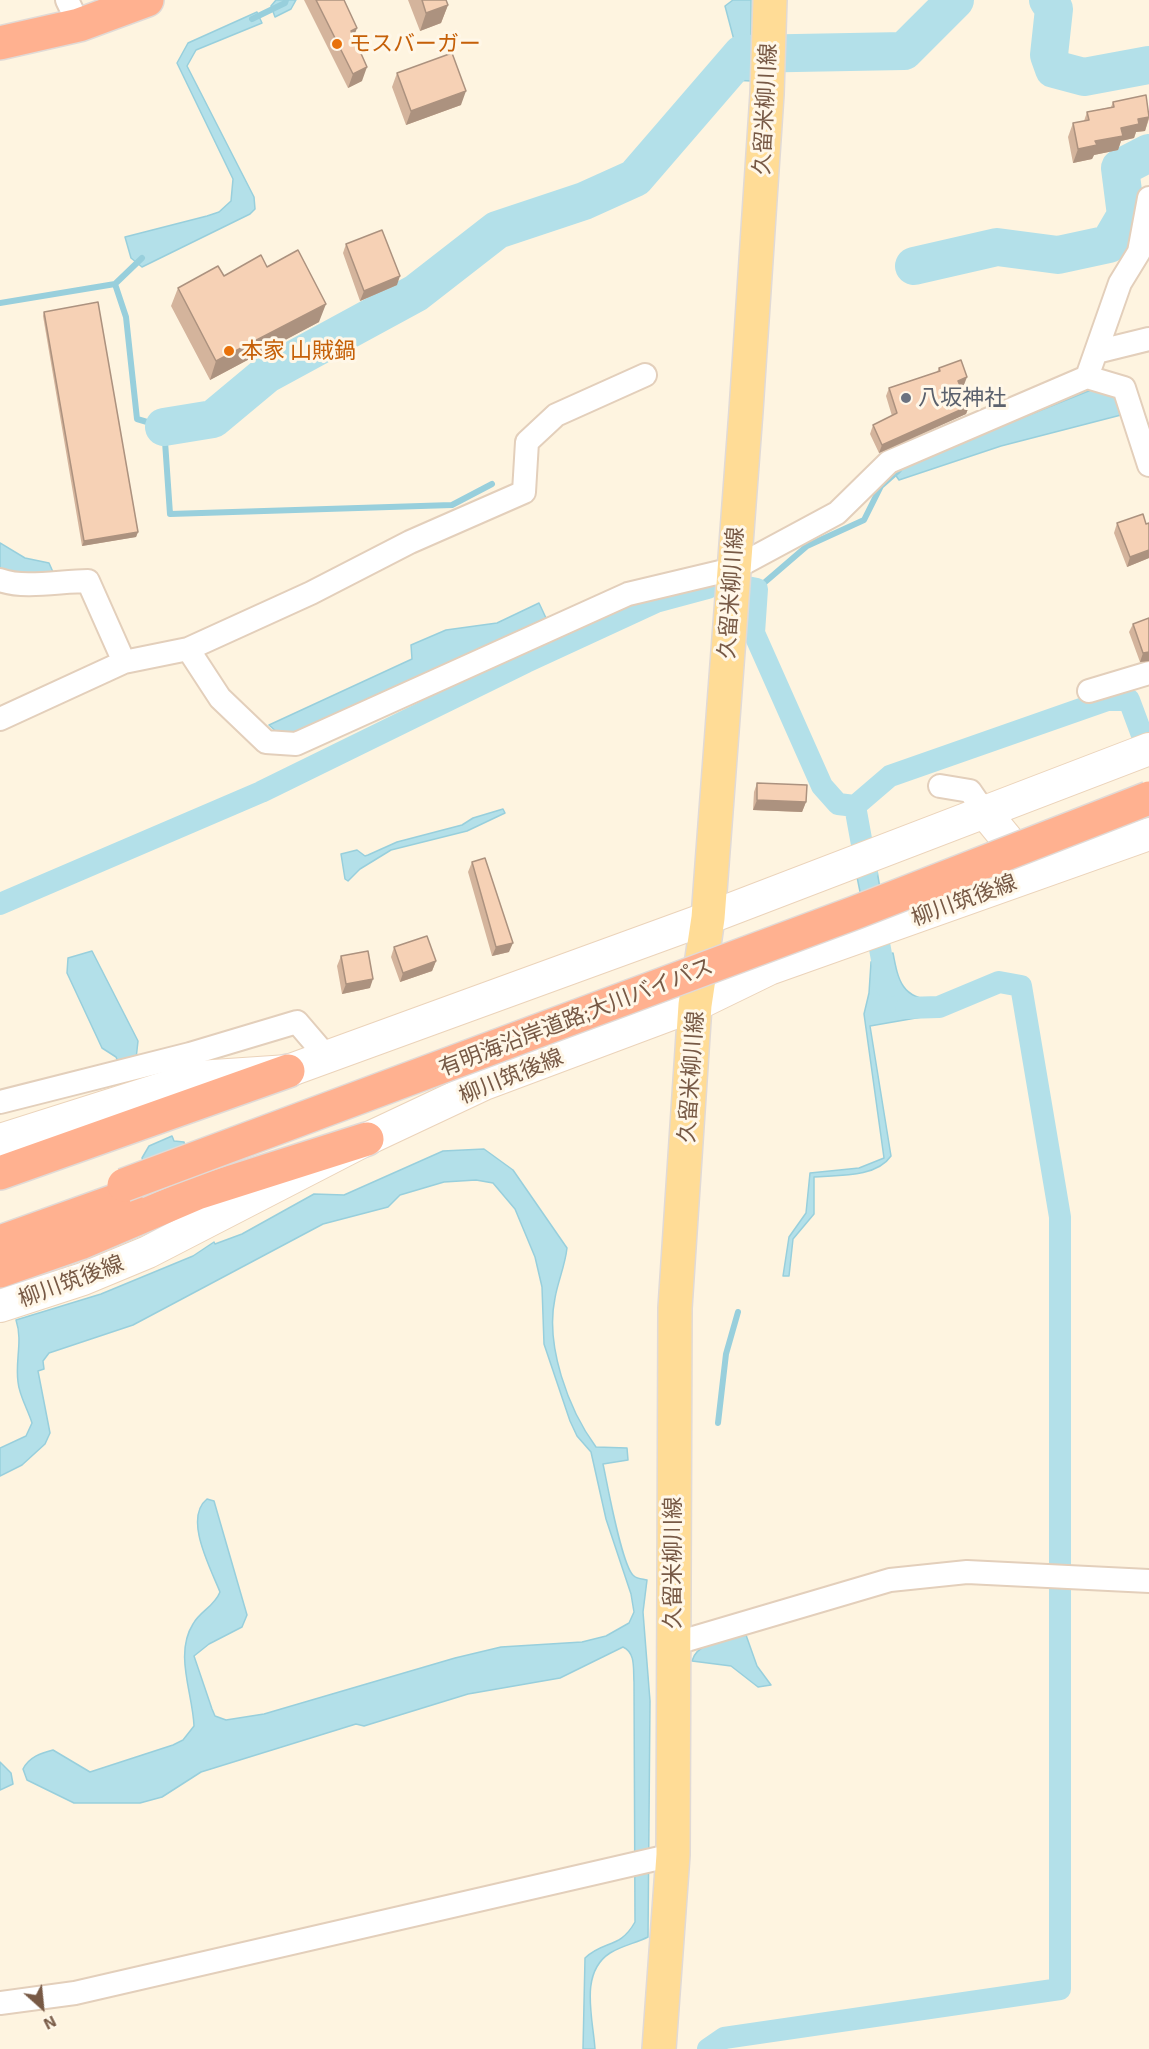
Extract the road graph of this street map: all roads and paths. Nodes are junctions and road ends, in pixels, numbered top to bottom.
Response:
1 (147, 0) edge
2 (73, 12) edge
3 (769, 13) edge
4 (0, 43) edge
5 (1149, 198) edge
6 (1149, 339) edge
7 (1096, 352) junction
8 (645, 375) dead end
9 (1088, 377) junction
10 (1149, 465) edge
11 (732, 569) junction
12 (0, 580) edge
13 (188, 649) junction
14 (124, 662) junction
15 (1149, 673) edge
16 (1089, 691) dead end
17 (0, 719) edge
18 (1135, 754) edge
19 (940, 786) dead end
20 (1149, 798) edge
21 (983, 810) junction
22 (1149, 812) edge
23 (1149, 834) edge
24 (1035, 874) junction
25 (708, 918) junction
26 (695, 1005) junction
27 (327, 1057) junction
28 (288, 1071) junction
29 (0, 1102) edge
30 (367, 1139) junction
31 (0, 1140) edge
32 (0, 1173) edge
33 (125, 1191) junction
34 (0, 1229) edge
35 (0, 1242) edge
36 (0, 1271) edge
37 (0, 1306) edge
38 (1149, 1581) edge
39 (673, 1644) junction
40 (673, 1855) junction
41 (0, 2003) edge
42 (659, 2049) edge

1 - 2 highway
2 - 4 highway
3 - 11 main road, 久留米柳川線
5 - 7 street
6 - 7 street
7 - 9 street
8 - 13 street
9 - 10 street
9 - 11 street
11 - 13 street
11 - 25 main road, 久留米柳川線
12 - 14 street
13 - 14 street
14 - 17 street
15 - 16 street
18 - 21 main road
19 - 21 street
20 - 33 highway, 有明海沿岸道路;大川バイパス, bridge
21 - 24 main road, 柳川筑後線
21 - 25 main road
22 - 33 highway, 有明海沿岸道路;大川バイパス
23 - 24 main road, 柳川筑後線
24 - 26 main road, 柳川筑後線
25 - 26 main road, 久留米柳川線
25 - 27 main road
26 - 30 main road, 柳川筑後線
26 - 39 main road, 久留米柳川線
27 - 28 main road
27 - 29 street
28 - 31 main road
28 - 32 highway
30 - 36 highway
30 - 37 main road, 柳川筑後線
33 - 34 highway, 有明海沿岸道路;大川バイパス
33 - 35 highway, 有明海沿岸道路;大川バイパス
38 - 39 street
39 - 40 main road, 久留米柳川線
40 - 41 street
40 - 42 main road, 久留米柳川線

